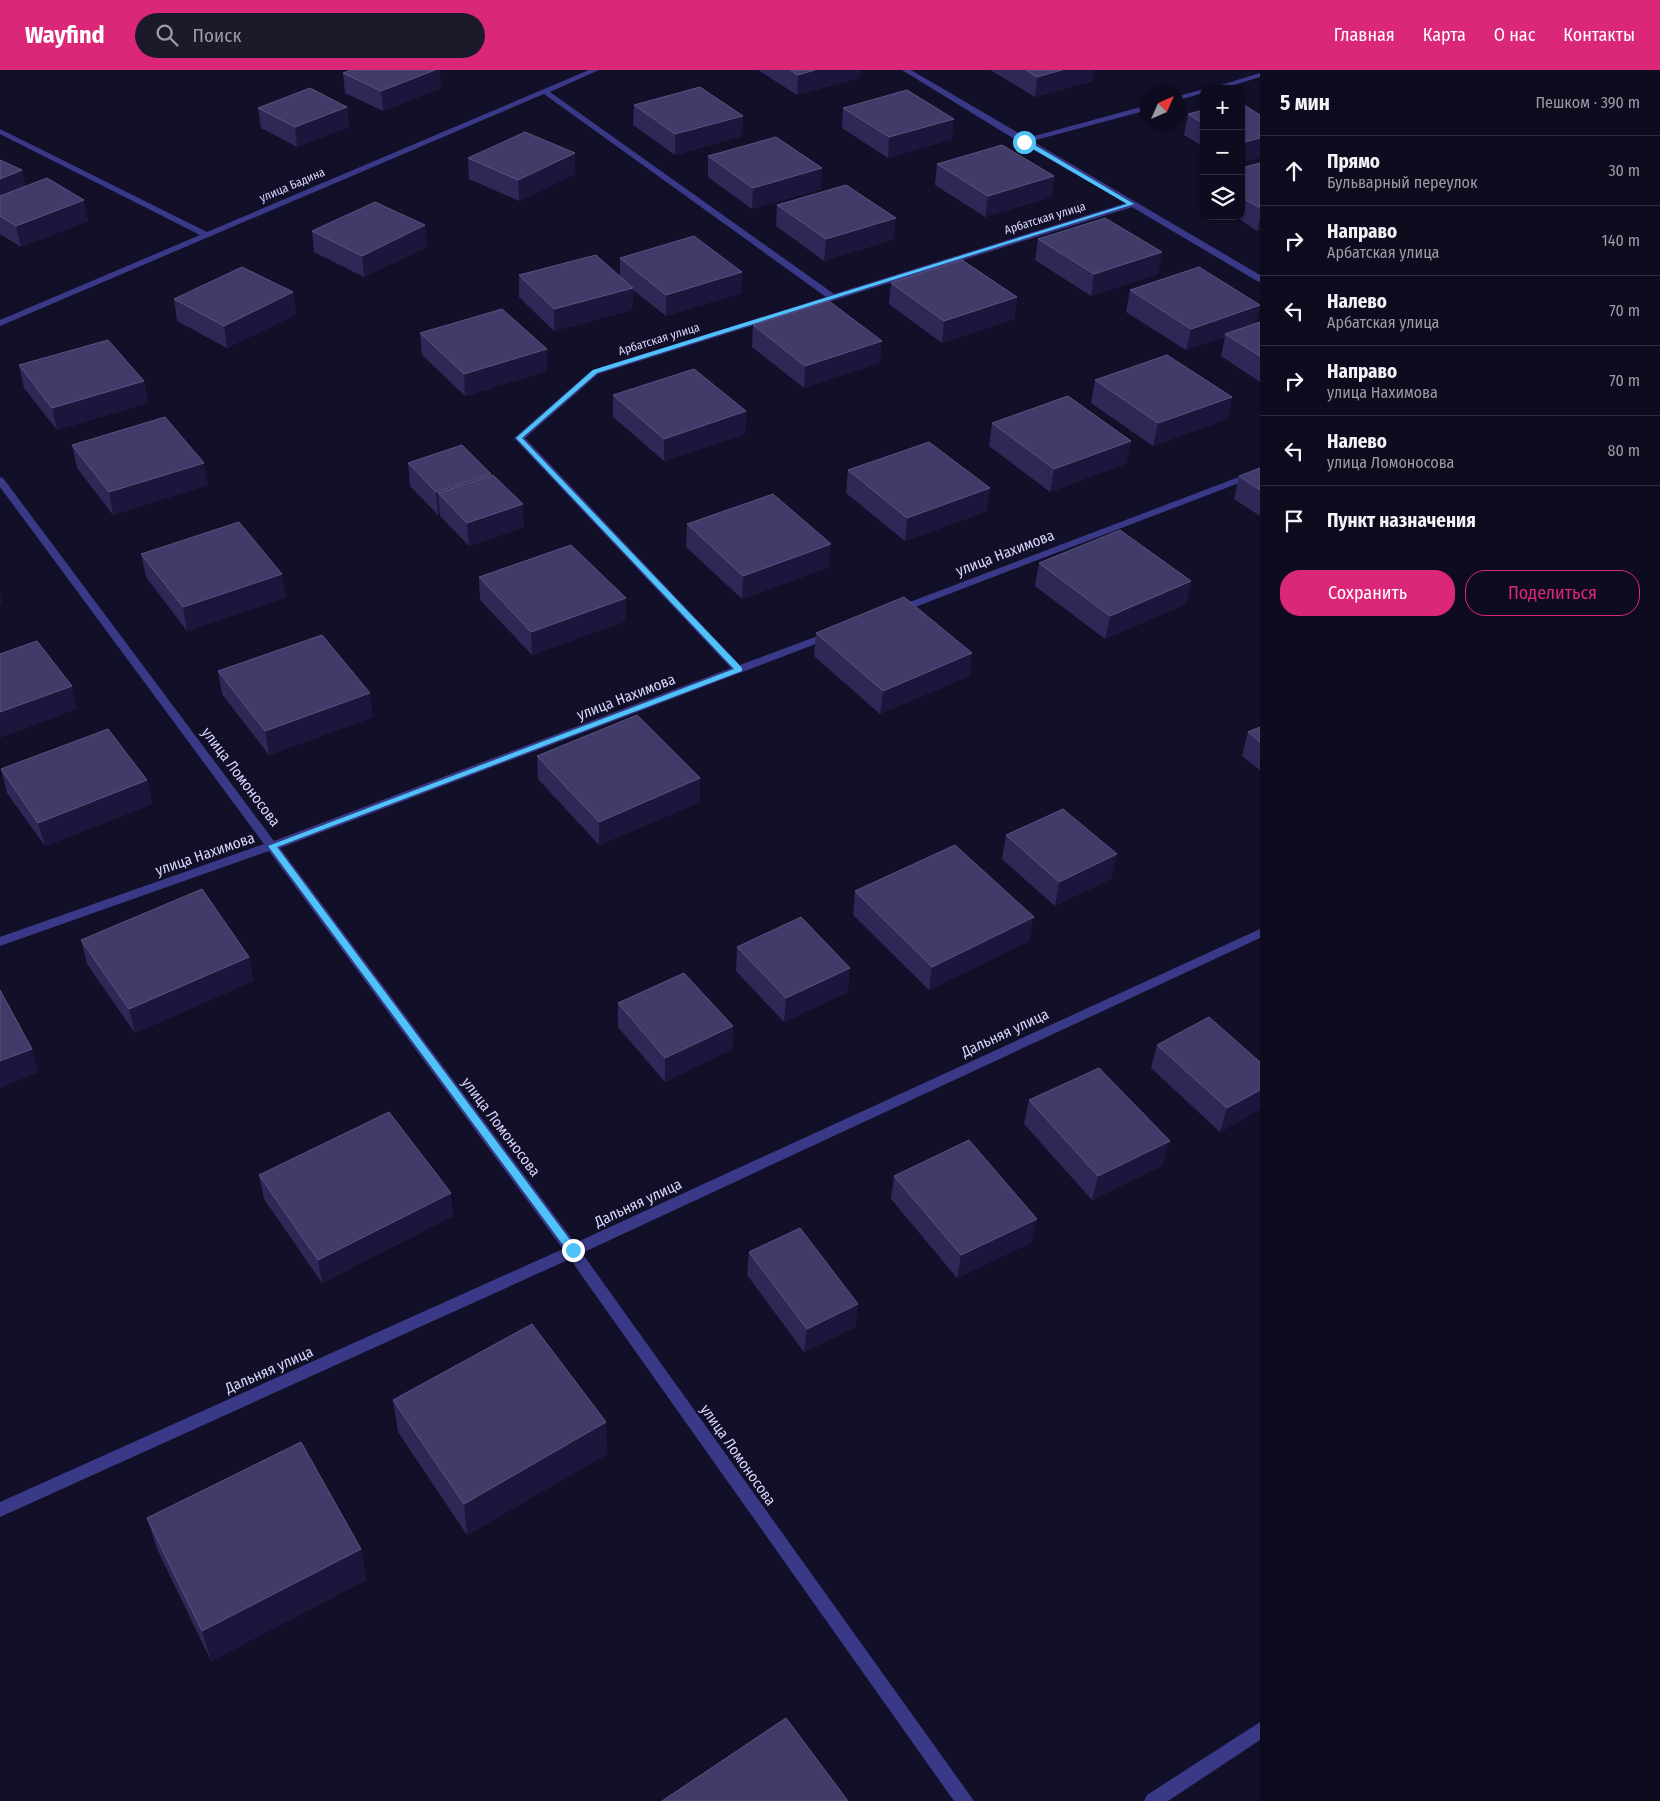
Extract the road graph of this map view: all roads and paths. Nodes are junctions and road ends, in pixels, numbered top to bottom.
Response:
1 (594, 70) edge
2 (906, 70) edge
3 (1260, 75) edge
4 (1226, 85) edge
5 (544, 92) junction
6 (1200, 92) edge
7 (1185, 96) edge
8 (1140, 109) edge
9 (0, 131) edge
10 (1024, 142) junction
11 (1132, 204) junction
12 (206, 235) junction
13 (1260, 279) edge
14 (832, 298) junction
15 (0, 323) edge
16 (1260, 472) edge
17 (0, 480) edge
18 (888, 613) edge
19 (842, 631) edge
20 (739, 670) junction
21 (272, 846) junction
22 (1260, 933) edge
23 (0, 942) edge
24 (573, 1250) junction
25 (0, 1510) edge
26 (1260, 1730) edge
27 (965, 1801) edge
28 (1153, 1801) edge

1 - 5 street, улица Бадина
2 - 10 street
3 - 4 street
5 - 12 street, улица Бадина
5 - 14 street
6 - 7 street
8 - 10 street
9 - 12 street
10 - 11 street
11 - 13 street
11 - 14 street, Арбатская улица
12 - 15 street, улица Бадина
14 - 20 street, Арбатская улица
16 - 18 street, улица Нахимова
17 - 21 street, улица Ломоносова
19 - 20 street, улица Нахимова
20 - 21 street, улица Нахимова
21 - 23 street, улица Нахимова
21 - 24 street, улица Ломоносова
22 - 24 street, Дальняя улица
24 - 25 street, Дальняя улица
24 - 27 street, улица Ломоносова
26 - 28 street

